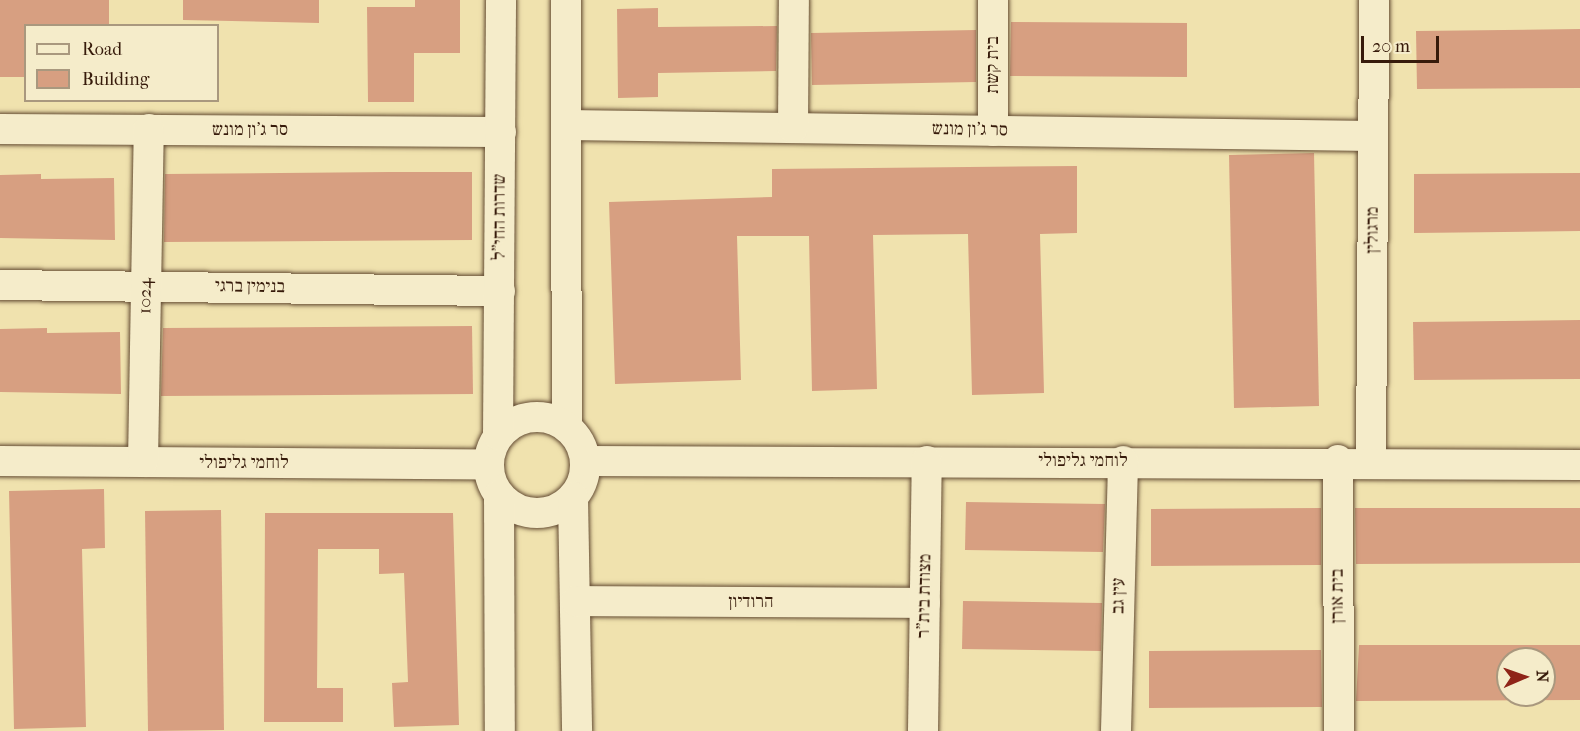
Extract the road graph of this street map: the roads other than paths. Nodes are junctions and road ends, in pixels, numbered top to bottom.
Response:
1 (501, 0) edge
2 (566, 0) edge
3 (794, 0) edge
4 (993, 0) edge
5 (1374, 0) edge
6 (566, 125) junction
7 (793, 128) junction
8 (0, 129) edge
9 (149, 129) junction
10 (993, 131) junction
11 (501, 132) junction
12 (1373, 136) junction
13 (0, 285) edge
14 (146, 285) junction
15 (500, 291) junction
16 (567, 426) junction
17 (498, 435) junction
18 (927, 460) junction
19 (1338, 460) junction
20 (1371, 460) junction
21 (0, 461) edge
22 (586, 461) junction
23 (1123, 461) junction
24 (143, 462) junction
25 (488, 464) junction
26 (1580, 465) edge
27 (499, 495) junction
28 (573, 497) junction
29 (576, 601) junction
30 (925, 603) junction
31 (500, 731) edge
32 (577, 731) edge
33 (923, 731) edge
34 (1116, 731) edge
35 (1339, 731) edge

1 - 11 street, שדרות החי"ל
2 - 6 street
3 - 7 street
4 - 10 street, בית קשת
5 - 12 street, מרגולין
6 - 7 street, סר ג'ון מונש
6 - 16 street
7 - 10 street, סר ג'ון מונש
8 - 9 street, סר ג'ון מונש
9 - 11 street, סר ג'ון מונש
9 - 14 street, 1024
10 - 12 street, סר ג'ון מונש
11 - 15 street, שדרות החי"ל
12 - 20 street, מרגולין
13 - 14 street, בנימין ברגי
14 - 15 street, בנימין ברגי
14 - 24 street, 1024
15 - 17 street, שדרות החי"ל
16 - 17 street
16 - 22 street
17 - 25 street
18 - 22 street, לוחמי גליפולי
18 - 23 street, לוחמי גליפולי
18 - 30 street, מצודת בית"ר
19 - 20 street, לוחמי גליפולי
19 - 23 street, לוחמי גליפולי
19 - 35 street, בית אורן
20 - 26 street, לוחמי גליפולי
21 - 24 street, לוחמי גליפולי
22 - 28 street
23 - 34 street, עין גב
24 - 25 street, לוחמי גליפולי
25 - 27 street
27 - 28 street
27 - 31 street
28 - 29 street
29 - 30 street, הרודיון
29 - 32 street
30 - 33 street, מצודת בית"ר

